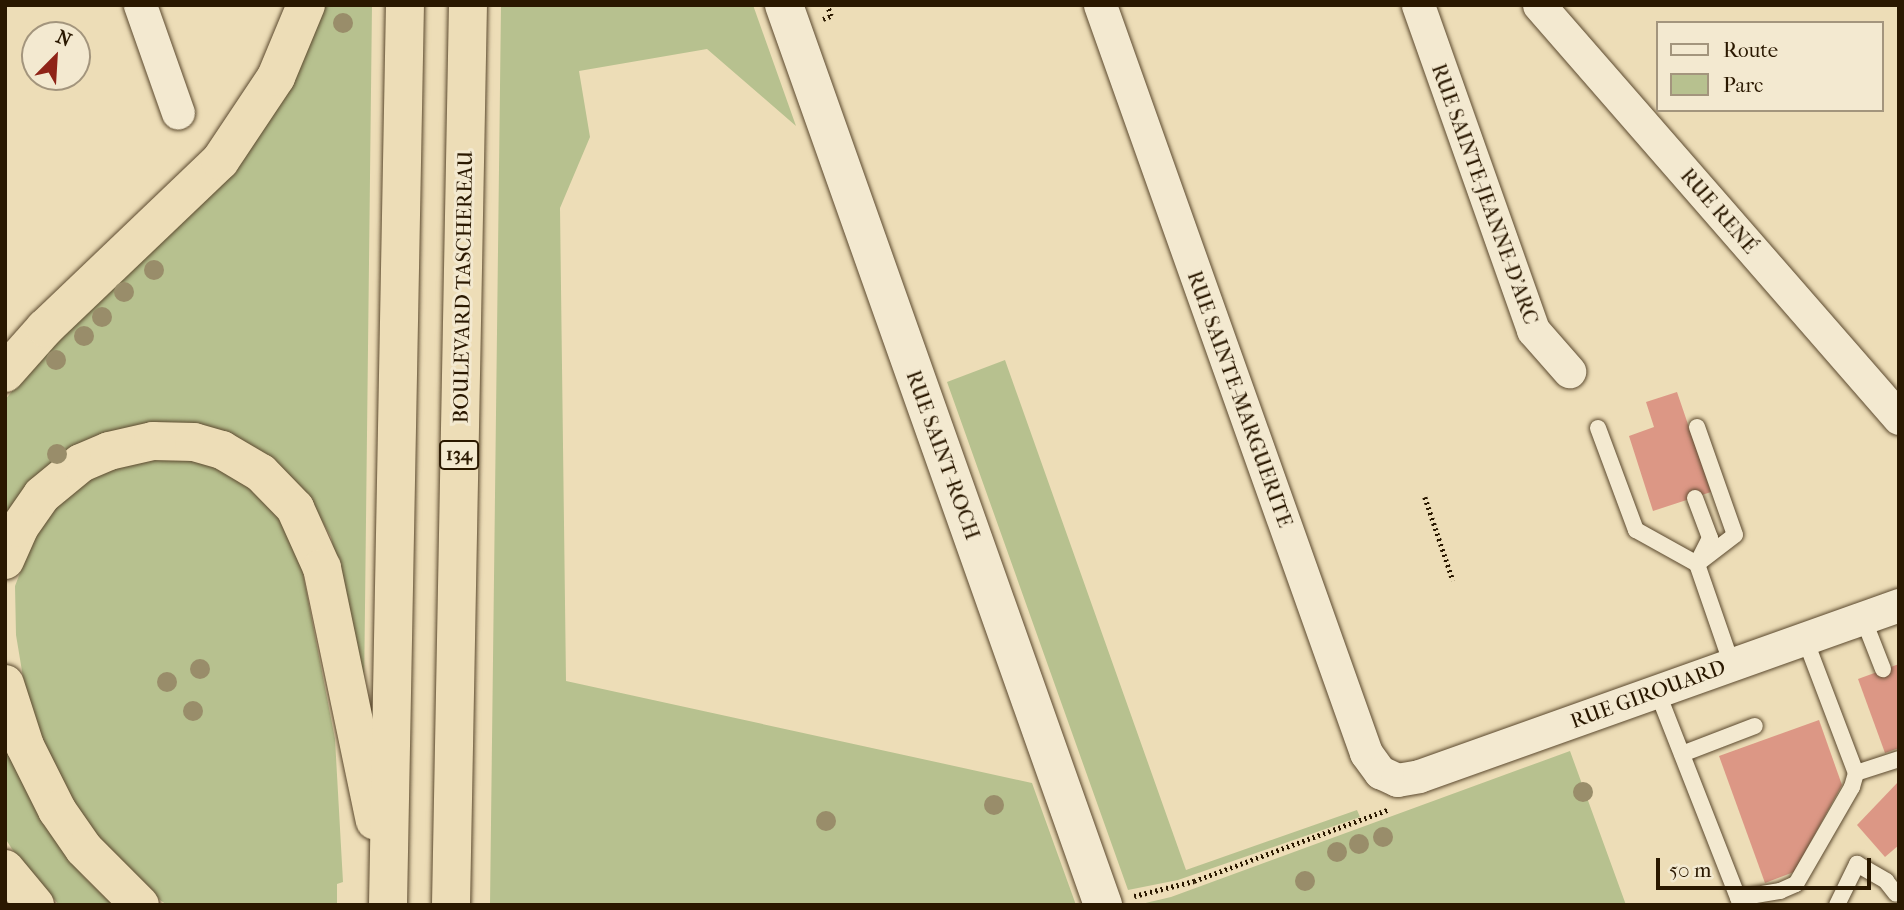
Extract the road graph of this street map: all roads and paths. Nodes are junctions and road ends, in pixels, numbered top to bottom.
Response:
1 (140, 5) edge
2 (306, 5) edge
3 (405, 5) edge
4 (468, 5) edge
5 (784, 5) edge
6 (1100, 5) edge
7 (1418, 5) edge
8 (1539, 5) edge
9 (178, 113) dead end
10 (1569, 371) dead end
11 (5, 373) edge
12 (1899, 418) edge
13 (1697, 427) dead end
14 (1598, 428) dead end
15 (1425, 497) dead end
16 (1695, 498) dead end
17 (5, 560) edge
18 (1697, 564) junction
19 (1453, 580) dead end
20 (1899, 605) edge
21 (1863, 618) junction
22 (1805, 639) junction
23 (1732, 665) junction
24 (1884, 669) dead end
25 (5, 684) edge
26 (1657, 691) junction
27 (1755, 726) dead end
28 (1682, 754) junction
29 (1899, 759) edge
30 (1856, 773) junction
31 (1396, 793) junction
32 (5, 869) edge
33 (388, 893) edge
34 (1893, 897) edge
35 (1115, 901) edge
36 (1740, 901) edge
37 (35, 905) edge
38 (139, 905) edge
39 (451, 905) edge
40 (1837, 905) edge

1 - 9 street
2 - 11 highway
3 - 33 highway
4 - 39 highway, BOULEVARD TASCHEREAU / 134
5 - 35 main road, RUE SAINT-ROCH
6 - 31 street, RUE SAINTE-MARGUERITE
7 - 10 street, RUE SAINTE-JEANNE-D'ARC
8 - 12 street, RUE RENÉ
13 - 18 lane
14 - 18 lane
15 - 19 path
16 - 18 lane
17 - 33 highway
18 - 23 lane
20 - 21 street, RUE GIROUARD
21 - 22 street, RUE GIROUARD
21 - 24 lane
22 - 23 street, RUE GIROUARD
22 - 30 lane
23 - 26 street, RUE GIROUARD
25 - 38 highway
26 - 28 lane
26 - 31 street, RUE GIROUARD
27 - 28 lane
28 - 36 lane
29 - 30 lane
30 - 36 lane
31 - 35 path
32 - 37 highway
34 - 40 lane

